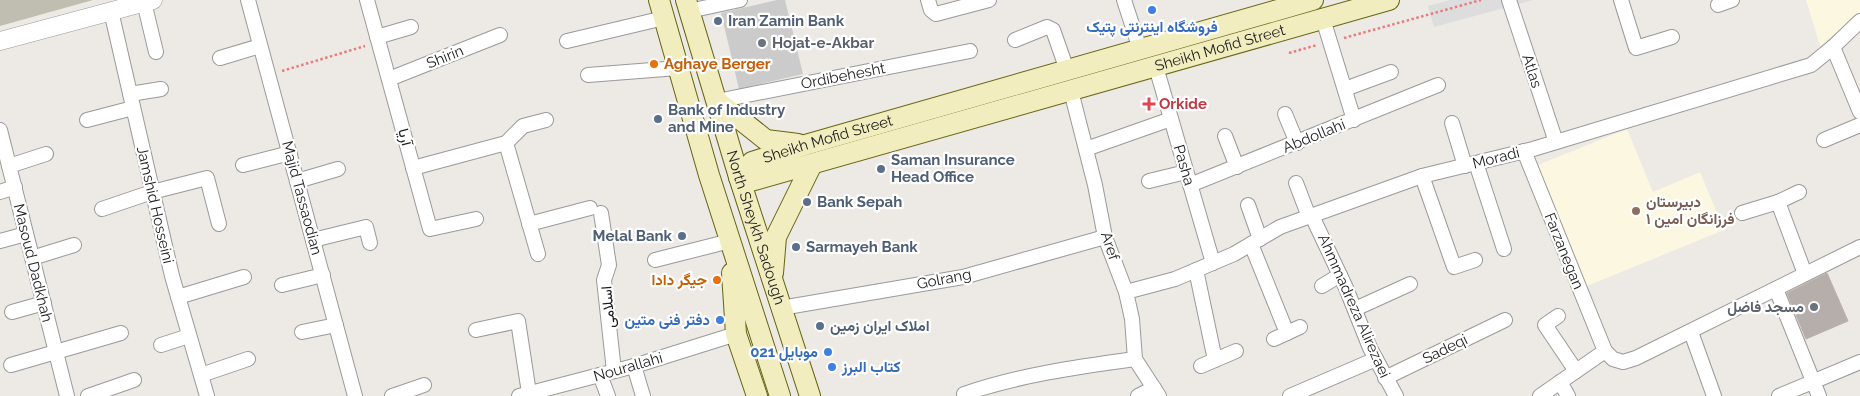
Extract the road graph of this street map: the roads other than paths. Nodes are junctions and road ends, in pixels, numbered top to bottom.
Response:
1 (248, 0) edge
2 (367, 0) edge
3 (740, 0) edge
4 (928, 0) edge
5 (989, 0) edge
6 (1124, 0) edge
7 (1311, 0) edge
8 (1389, 0) edge
9 (1509, 0) edge
10 (1621, 0) edge
11 (1732, 0) edge
12 (148, 1) edge
13 (1718, 5) dead end
14 (688, 6) edge
15 (662, 9) edge
16 (111, 11) junction
17 (1323, 19) junction
18 (1860, 21) edge
19 (411, 27) dead end
20 (500, 35) dead end
21 (1672, 37) dead end
22 (378, 40) junction
23 (567, 40) dead end
24 (1015, 40) dead end
25 (0, 41) edge
26 (260, 46) junction
27 (1833, 47) junction
28 (1140, 49) junction
29 (970, 51) dead end
30 (156, 52) dead end
31 (220, 58) dead end
32 (1156, 67) junction
33 (678, 68) junction
34 (1067, 70) junction
35 (1391, 72) dead end
36 (588, 75) dead end
37 (389, 80) junction
38 (1438, 85) dead end
39 (160, 89) dead end
40 (1345, 89) junction
41 (1071, 91) junction
42 (130, 94) junction
43 (717, 101) junction
44 (133, 108) junction
45 (1860, 112) edge
46 (1285, 114) dead end
47 (1171, 119) junction
48 (87, 120) dead end
49 (546, 120) dead end
50 (1354, 120) junction
51 (1452, 123) dead end
52 (1860, 125) edge
53 (0, 130) edge
54 (1225, 136) dead end
55 (1824, 140) dead end
56 (1556, 142) junction
57 (506, 143) junction
58 (1297, 143) junction
59 (805, 145) junction
60 (1086, 149) junction
61 (1524, 151) junction
62 (290, 153) junction
63 (46, 154) dead end
64 (812, 164) junction
65 (1471, 164) junction
66 (243, 165) dead end
67 (9, 166) junction
68 (1237, 167) junction
69 (413, 168) junction
70 (338, 169) dead end
71 (1422, 176) junction
72 (738, 177) junction
73 (1188, 179) junction
74 (298, 181) junction
75 (1149, 181) dead end
76 (1296, 183) dead end
77 (712, 185) junction
78 (14, 187) junction
79 (0, 192) edge
80 (152, 192) junction
81 (1799, 192) dead end
82 (1778, 202) junction
83 (1248, 205) dead end
84 (102, 209) dead end
85 (1742, 213) dead end
86 (1311, 216) junction
87 (476, 219) dead end
88 (219, 224) dead end
89 (529, 224) junction
90 (26, 234) junction
91 (1105, 237) junction
92 (314, 240) junction
93 (0, 241) edge
94 (730, 241) junction
95 (1255, 242) junction
96 (370, 243) dead end
97 (74, 245) dead end
98 (1860, 247) edge
99 (1504, 249) dead end
100 (538, 254) dead end
101 (32, 258) junction
102 (655, 260) dead end
103 (1475, 260) dead end
104 (1213, 263) junction
105 (1196, 270) junction
106 (1805, 274) junction
107 (323, 275) junction
108 (1340, 275) junction
109 (244, 277) dead end
110 (773, 283) junction
111 (1410, 284) dead end
112 (282, 285) dead end
113 (1322, 286) dead end
114 (1776, 289) junction
115 (1126, 292) junction
116 (178, 297) junction
117 (44, 303) junction
118 (781, 308) junction
119 (1355, 309) junction
120 (12, 312) dead end
121 (1558, 316) dead end
122 (1505, 320) dead end
123 (336, 325) junction
124 (1300, 327) dead end
125 (476, 330) dead end
126 (121, 332) dead end
127 (302, 332) dead end
128 (1691, 332) junction
129 (736, 334) junction
130 (189, 336) junction
131 (161, 345) dead end
132 (1236, 351) dead end
133 (1605, 351) junction
134 (56, 352) junction
135 (248, 359) dead end
136 (1135, 359) junction
137 (1376, 359) junction
138 (1215, 360) junction
139 (1860, 362) edge
140 (11, 365) dead end
141 (634, 366) junction
142 (1201, 366) dead end
143 (1576, 371) junction
144 (607, 373) junction
145 (201, 375) junction
146 (1385, 378) junction
147 (134, 380) dead end
148 (1560, 382) junction
149 (1814, 382) junction
150 (424, 385) dead end
151 (556, 391) edge
152 (1157, 392) edge
153 (964, 394) dead end
154 (524, 395) edge
155 (67, 396) edge
156 (88, 396) edge
157 (207, 396) edge
158 (355, 396) edge
159 (392, 396) edge
160 (608, 396) edge
161 (643, 396) edge
162 (757, 396) edge
163 (780, 396) edge
164 (810, 396) edge
165 (1138, 396) edge
166 (1290, 396) edge
167 (1396, 396) edge
168 (1540, 396) edge
169 (1568, 396) edge
170 (1714, 396) edge
171 (1779, 396) edge
172 (1819, 396) edge

1 - 26 street, Majid Tassaodian
2 - 22 street, آریا
3 - 14 street
4 - 5 street
6 - 28 street
7 - 28 main road, Sheikh Mofid Street
8 - 17 main road, Sheikh Mofid Street
9 - 56 street, Atlas
10 - 21 street
11 - 13 street
12 - 16 street
12 - 30 street
14 - 43 main road, North Sheykh Sadough
15 - 23 street
15 - 33 main road, North Sheykh Sadough
16 - 25 street
16 - 42 street, Jamshid Hosseini
17 - 32 main road, Sheikh Mofid Street
17 - 40 street
18 - 27 street, Moradi
19 - 22 street
20 - 37 street, Shirin
22 - 37 street, آریا
24 - 34 street
26 - 31 street
26 - 62 street, Majid Tassaodian
27 - 45 street
27 - 56 street, Moradi
28 - 34 main road, Sheikh Mofid Street
29 - 43 street, Ordibehesht
32 - 41 main road, Sheikh Mofid Street
32 - 47 street, Pasha
33 - 36 street
33 - 77 main road, North Sheykh Sadough
34 - 59 main road, Sheikh Mofid Street
35 - 40 street
37 - 69 street, آریا
38 - 50 street, Abdollahi
39 - 42 street
40 - 50 street
41 - 60 street, Aref
41 - 64 main road, Sheikh Mofid Street
42 - 44 street, Jamshid Hosseini
43 - 59 main road
43 - 72 main road, North Sheykh Sadough
44 - 48 street
44 - 80 street, Jamshid Hosseini
46 - 58 street
47 - 60 street
47 - 73 street, Pasha
49 - 57 street
50 - 58 street, Abdollahi
51 - 65 street
52 - 55 street
53 - 67 street, Masoud Dadkhah
54 - 68 street
56 - 61 street, Moradi
57 - 69 street
57 - 89 street
58 - 68 street, Abdollahi
59 - 72 main road, Sheikh Mofid Street
60 - 91 street, Aref
61 - 65 street, Moradi
61 - 133 street, Farzanegan
62 - 66 street
62 - 74 street, Majid Tassaodian
63 - 67 street
64 - 72 main road, Sheikh Mofid Street
64 - 110 main road
65 - 71 street, Moradi
65 - 99 street
67 - 78 street, Masoud Dadkhah
68 - 73 street, Abdollahi
69 - 87 street, آریا
70 - 74 street
71 - 86 street, Moradi
71 - 103 street
72 - 77 main road
72 - 110 main road, North Sheykh Sadough
73 - 75 street, Abdollahi
73 - 104 street, Pasha
74 - 92 street, Majid Tassaodian
76 - 86 street, Ahmmadreza Alirezaei
77 - 94 main road, North Sheykh Sadough
78 - 79 street
78 - 90 street, Masoud Dadkhah
80 - 84 street
80 - 88 street
80 - 116 street, Jamshid Hosseini
81 - 82 street
82 - 85 street
82 - 106 street
83 - 95 street
86 - 95 street, Moradi
86 - 108 street, Ahmmadreza Alirezaei
89 - 100 street
89 - 144 street, اسلامی
90 - 93 street
90 - 101 street, Masoud Dadkhah
91 - 115 street, Aref
91 - 118 street, Golrang
92 - 96 street
92 - 107 street, Majid Tassaodian
94 - 102 street
94 - 129 main road
94 - 163 main road, North Sheykh Sadough
95 - 104 street, Moradi
95 - 124 street
97 - 101 street
98 - 106 street
101 - 117 street, Masoud Dadkhah
104 - 105 street, Moradi
105 - 115 street, Moradi
105 - 138 street
106 - 114 street
107 - 112 street
107 - 123 street, Majid Tassaodian
108 - 113 street
108 - 119 street, Ahmmadreza Alirezaei
109 - 116 street
110 - 118 main road, North Sheykh Sadough
111 - 119 street
114 - 128 street
114 - 149 street
115 - 136 street, Aref
116 - 130 street, Jamshid Hosseini
117 - 120 street
117 - 134 street, Masoud Dadkhah
118 - 164 main road, North Sheykh Sadough
119 - 137 street, Ahmmadreza Alirezaei
121 - 143 street
122 - 146 street, Sadeqi
123 - 127 street
123 - 158 street, Majid Tassaodian
125 - 154 street
126 - 134 street
128 - 133 street
128 - 170 street
129 - 141 street, Nourallahi
129 - 162 main road
130 - 131 street
130 - 145 street, Jamshid Hosseini
132 - 138 street
133 - 143 street
134 - 140 street
134 - 155 street, Masoud Dadkhah
135 - 145 street
136 - 152 street, Aref
136 - 153 street
137 - 146 street, Ahmmadreza Alirezaei
137 - 166 street
138 - 142 street
139 - 149 street
141 - 144 street, Nourallahi
141 - 161 street
143 - 148 street
144 - 151 street, Nourallahi
144 - 160 street, اسلامی
145 - 157 street, Jamshid Hosseini
146 - 167 street, Ahmmadreza Alirezaei
147 - 156 street
148 - 168 street
148 - 169 street
149 - 171 street
149 - 172 street
150 - 159 street
151 - 154 street, Nourallahi
152 - 165 street

